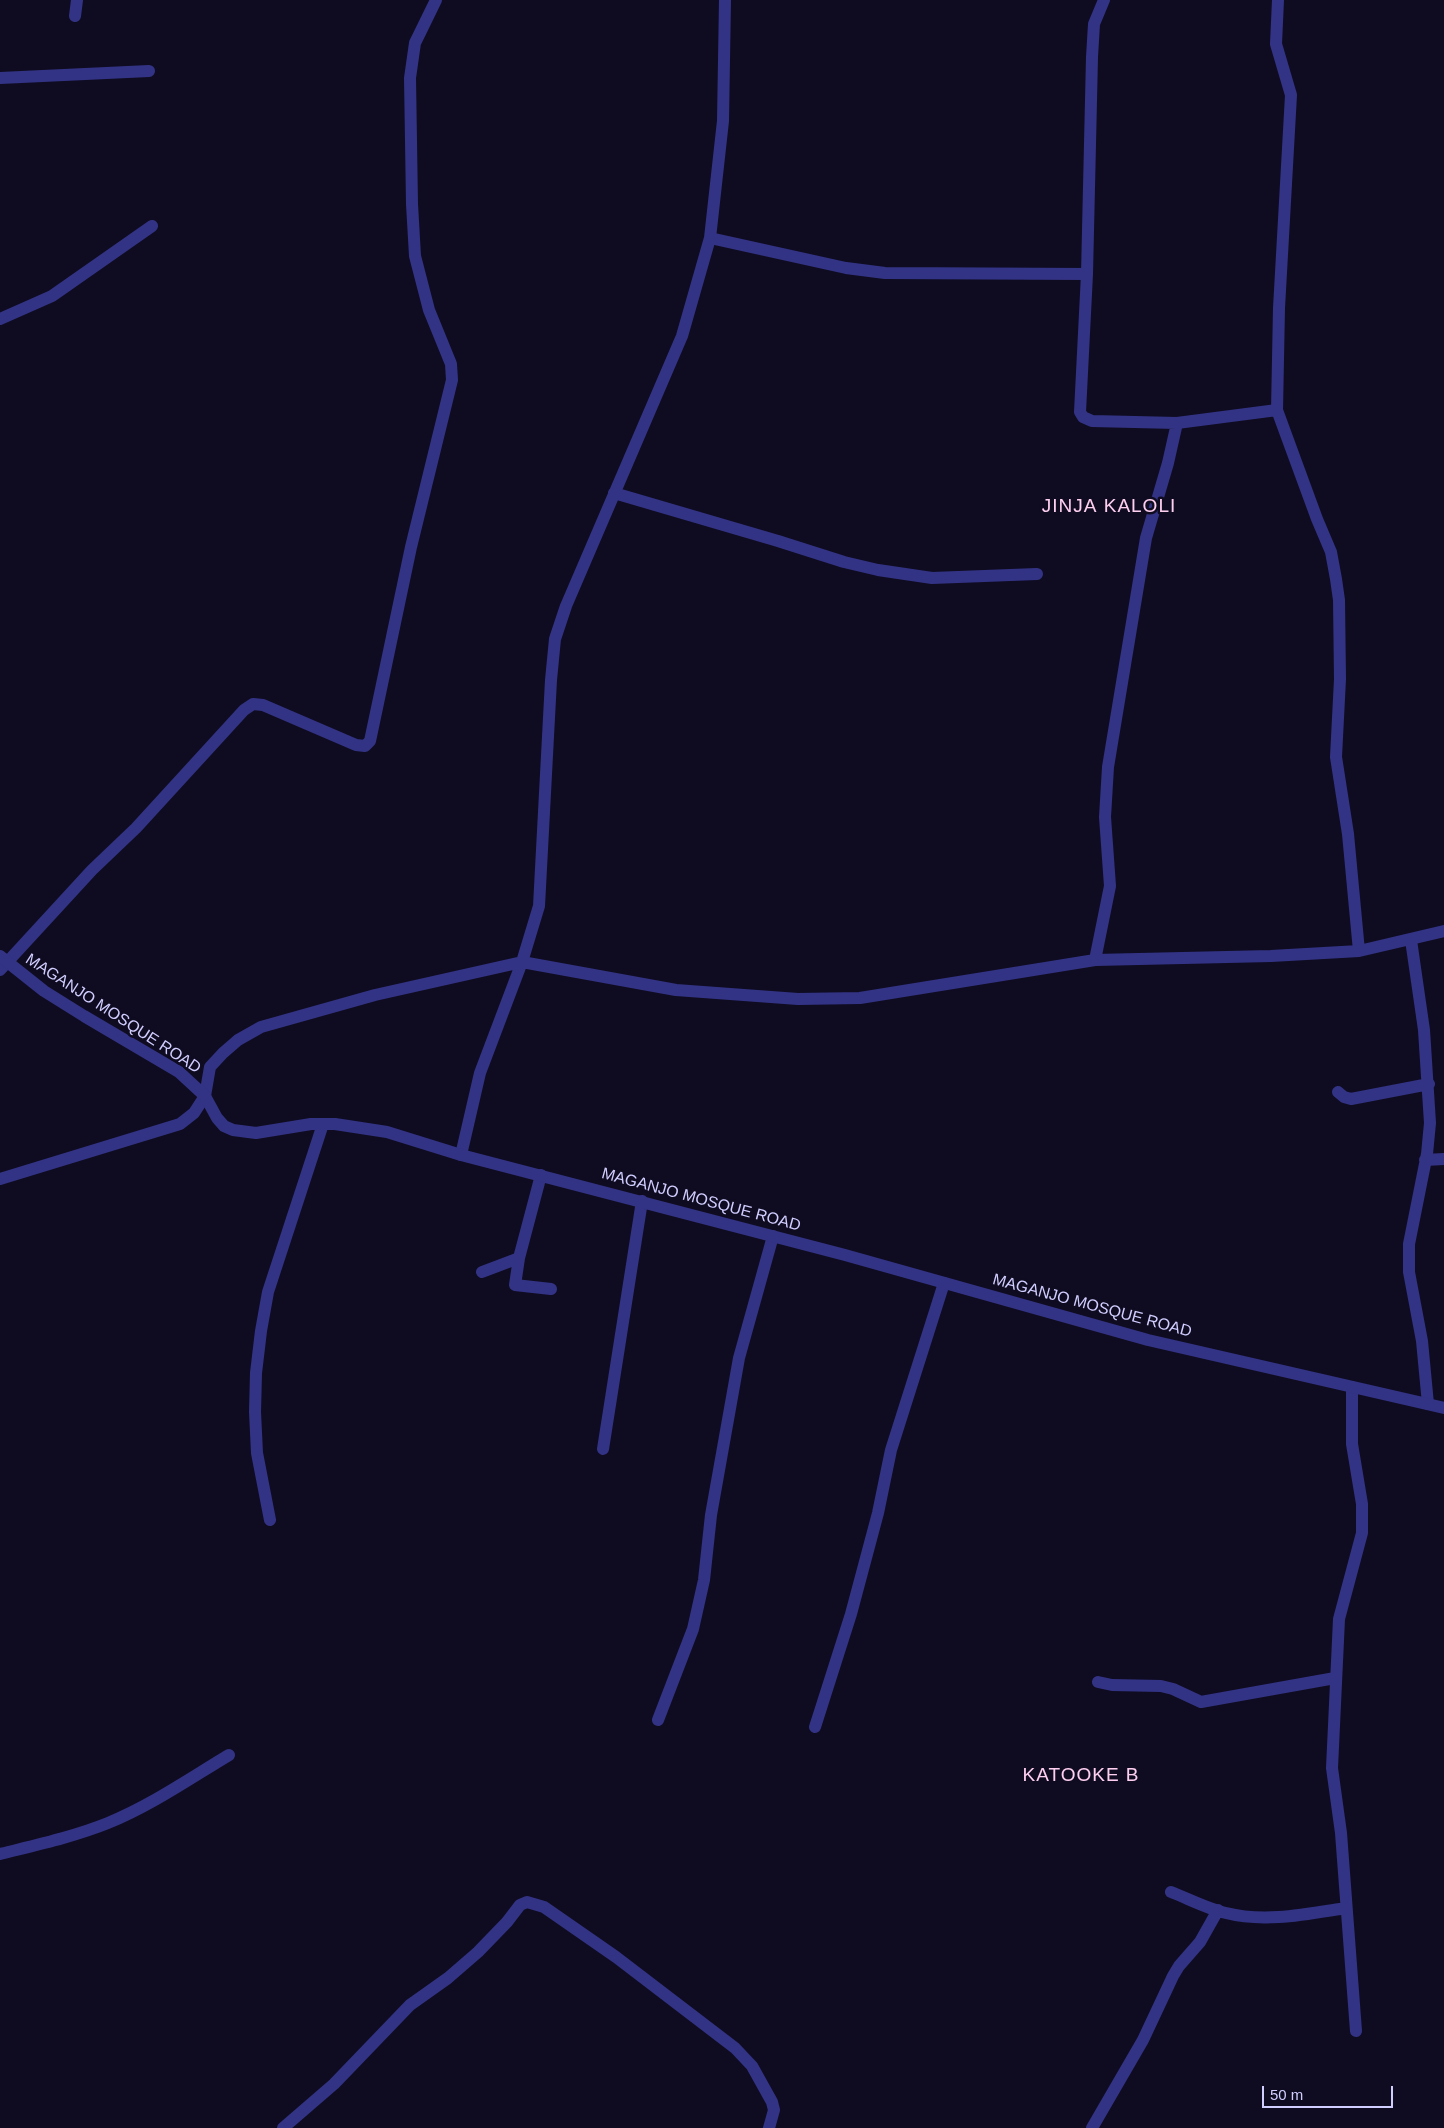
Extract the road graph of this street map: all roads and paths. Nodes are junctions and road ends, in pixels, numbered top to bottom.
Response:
1 (77, 0) edge
2 (436, 0) edge
3 (725, 0) edge
4 (1104, 0) edge
5 (1278, 0) edge
6 (75, 16) dead end
7 (149, 71) dead end
8 (0, 78) edge
9 (152, 226) dead end
10 (710, 238) junction
11 (1088, 274) junction
12 (0, 318) edge
13 (1277, 410) junction
14 (1177, 423) junction
15 (614, 493) junction
16 (1037, 574) dead end
17 (1444, 931) edge
18 (1411, 940) junction
19 (1359, 951) junction
20 (1095, 960) junction
21 (522, 962) junction
22 (2, 963) edge
23 (1429, 1084) junction
24 (1338, 1092) dead end
25 (206, 1096) junction
26 (323, 1124) junction
27 (461, 1155) junction
28 (1444, 1159) edge
29 (1425, 1160) junction
30 (541, 1175) junction
31 (0, 1179) edge
32 (642, 1201) junction
33 (773, 1236) junction
34 (519, 1258) junction
35 (482, 1272) dead end
36 (944, 1283) junction
37 (551, 1288) dead end
38 (1352, 1387) junction
39 (1428, 1404) junction
40 (1444, 1408) edge
41 (603, 1449) dead end
42 (270, 1520) dead end
43 (1336, 1678) junction
44 (1098, 1682) dead end
45 (658, 1720) dead end
46 (814, 1727) dead end
47 (228, 1755) dead end
48 (0, 1854) edge
49 (1171, 1892) dead end
50 (1346, 1908) junction
51 (1218, 1910) junction
52 (1356, 2031) dead end
53 (283, 2128) edge
54 (770, 2128) edge
55 (1092, 2128) edge

1 - 6 street
2 - 22 street
3 - 10 street
4 - 11 street
5 - 13 street
7 - 8 street
9 - 12 street
10 - 11 street
10 - 15 street
11 - 14 street
13 - 14 street
13 - 19 street
14 - 20 street
15 - 16 street
15 - 21 street
17 - 18 street
18 - 19 street
18 - 23 street
19 - 20 street
20 - 21 street
21 - 25 street
21 - 27 street
22 - 25 street, MAGANJO MOSQUE ROAD
23 - 24 street
23 - 29 street
25 - 26 street, MAGANJO MOSQUE ROAD
25 - 31 street
26 - 27 street, MAGANJO MOSQUE ROAD
26 - 42 street
27 - 30 street, MAGANJO MOSQUE ROAD
28 - 29 street
29 - 39 street
30 - 32 street, MAGANJO MOSQUE ROAD
30 - 34 street
32 - 33 street, MAGANJO MOSQUE ROAD
32 - 41 street
33 - 36 street, MAGANJO MOSQUE ROAD
33 - 45 street
34 - 35 street
34 - 37 street
36 - 38 street, MAGANJO MOSQUE ROAD
36 - 46 street
38 - 39 street, MAGANJO MOSQUE ROAD
38 - 43 street
39 - 40 street, MAGANJO MOSQUE ROAD
43 - 44 street
43 - 50 street
47 - 48 street
49 - 51 street
50 - 51 street
50 - 52 street
51 - 55 street
53 - 54 street

